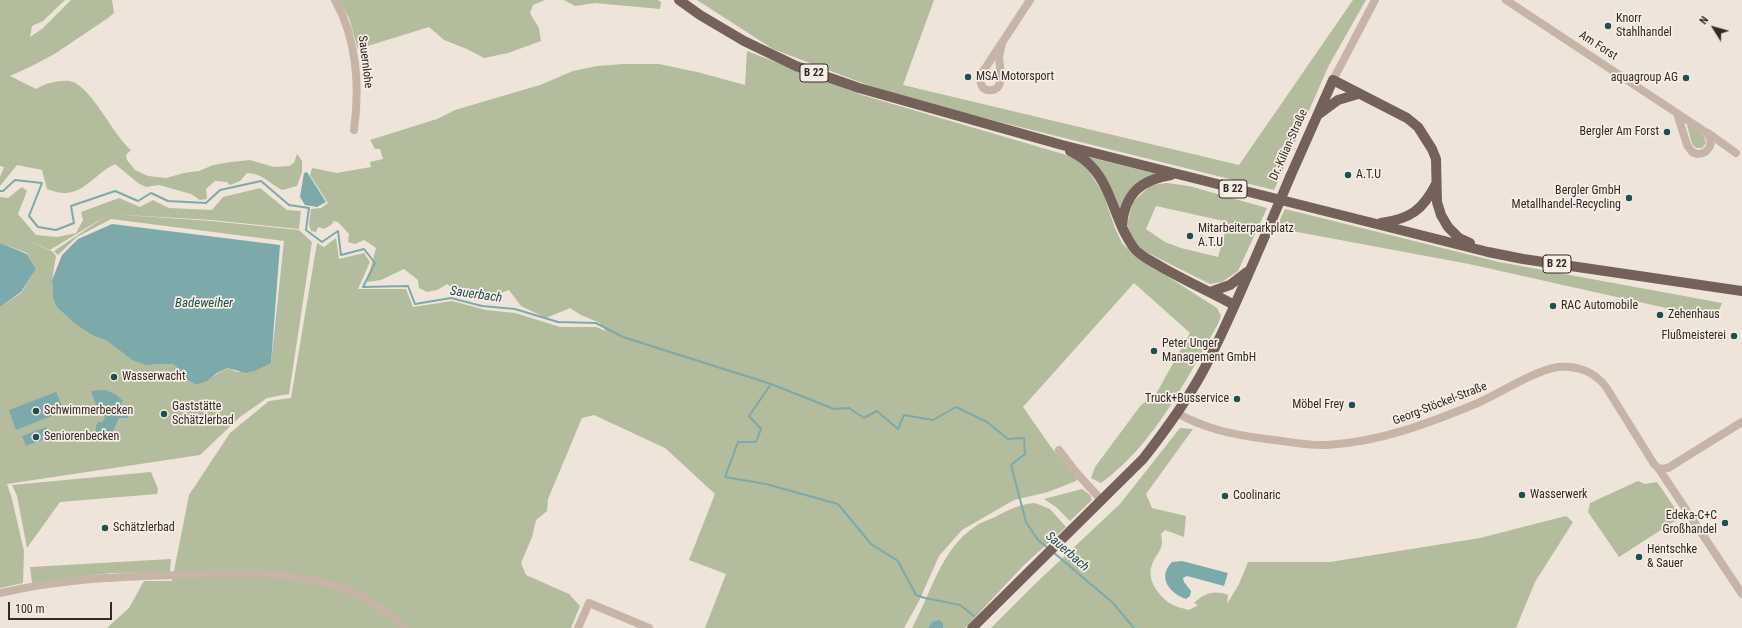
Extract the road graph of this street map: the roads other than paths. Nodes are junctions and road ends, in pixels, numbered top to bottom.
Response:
1 (335, 0) edge
2 (679, 0) edge
3 (1030, 0) edge
4 (1375, 0) edge
5 (1506, 0) edge
6 (1002, 44) junction
7 (1333, 80) junction
8 (1358, 94) junction
9 (1677, 113) junction
10 (1315, 118) junction
11 (354, 130) dead end
12 (1707, 133) junction
13 (1062, 145) junction
14 (1736, 153) dead end
15 (1175, 174) junction
16 (1437, 182) junction
17 (1375, 224) junction
18 (1122, 228) junction
19 (1488, 252) junction
20 (1250, 269) junction
21 (1742, 291) edge
22 (1210, 292) junction
23 (1234, 305) junction
24 (1177, 413) junction
25 (1742, 422) edge
26 (1059, 450) dead end
27 (1659, 469) junction
28 (1102, 501) junction
29 (0, 593) edge
30 (1742, 593) edge
31 (405, 628) edge
32 (578, 628) edge
33 (649, 628) edge
34 (972, 628) edge

1 - 11 street, Sauernlohe
2 - 13 main road, B 22
3 - 6 street
4 - 7 street, Dr.-Kilian-Straße
5 - 9 street, Am Forst
6 - 6 street
7 - 8 main road
7 - 10 main road, Dr.-Kilian-Straße
8 - 10 main road
8 - 16 main road
9 - 12 street, Am Forst
9 - 12 street
10 - 20 main road, Dr.-Kilian-Straße, bridge
12 - 14 street, Am Forst
13 - 15 main road, B 22
13 - 18 main road
15 - 17 main road, B 22
15 - 18 main road
16 - 17 main road
16 - 19 main road
17 - 19 main road, B 22
18 - 22 main road
19 - 21 main road, B 22
20 - 22 main road
20 - 23 main road, Dr.-Kilian-Straße
22 - 23 main road
23 - 24 main road, Dr.-Kilian-Straße
24 - 27 street, Georg-Stöckel-Straße
24 - 28 main road, Dr.-Kilian-Straße
25 - 27 street
26 - 28 street
27 - 30 street, Georg-Stöckel-Straße
28 - 34 main road, Dr.-Kilian-Straße
29 - 31 street
32 - 33 street

